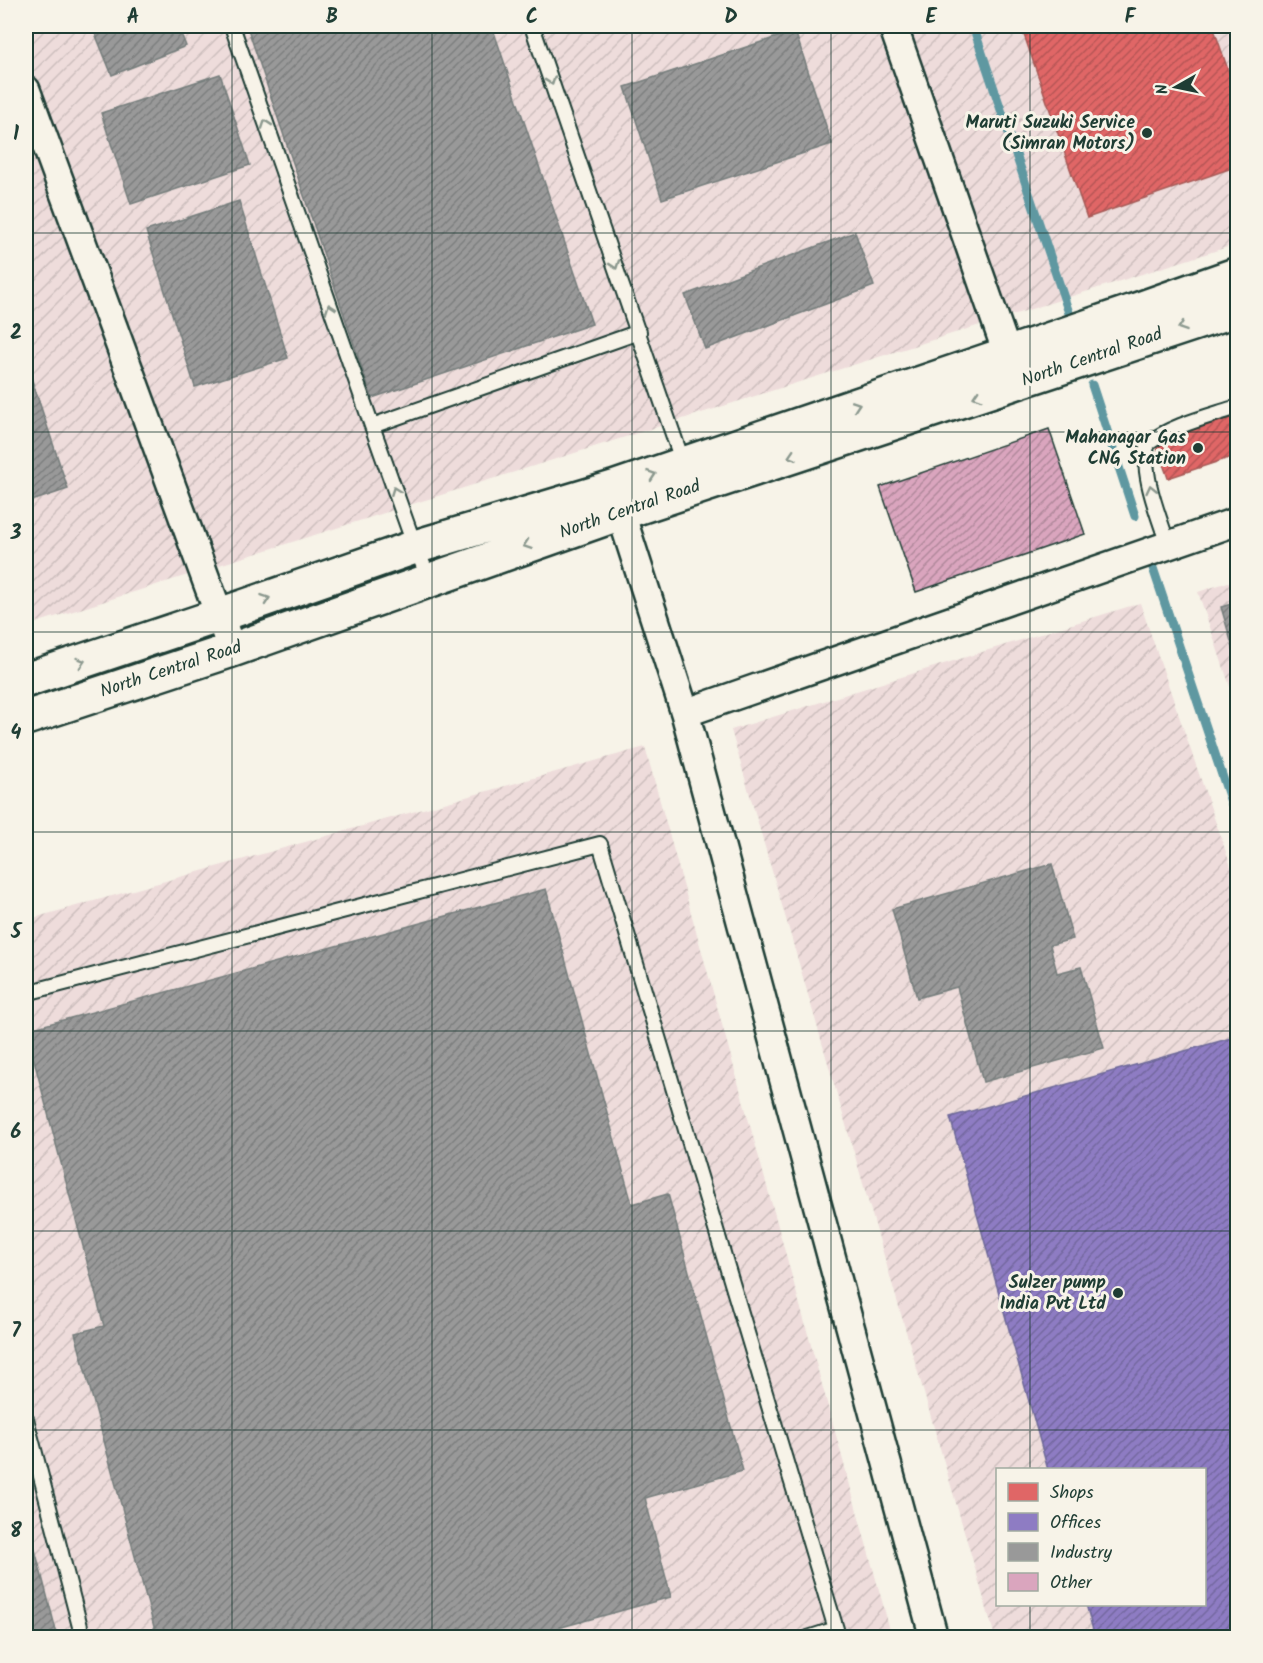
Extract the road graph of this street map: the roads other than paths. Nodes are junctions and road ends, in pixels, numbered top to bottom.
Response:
1 (232, 26) edge
2 (532, 26) edge
3 (893, 26) edge
4 (26, 90) edge
5 (1238, 274) edge
6 (1238, 309) edge
7 (639, 333) junction
8 (1012, 368) junction
9 (1238, 410) edge
10 (372, 426) junction
11 (687, 477) junction
12 (617, 500) junction
13 (1238, 521) edge
14 (1168, 545) junction
15 (415, 547) junction
16 (430, 580) junction
17 (220, 615) junction
18 (232, 650) junction
19 (26, 680) edge
20 (685, 712) junction
21 (26, 718) edge
22 (26, 993) edge
23 (26, 1419) edge
24 (83, 1638) edge
25 (808, 1638) edge
26 (934, 1638) edge

10 -> 1 lane
2 -> 7 lane
3 - 8 street
4 - 17 street
5 - 8 main road, North Central Road
6 -> 8 main road, North Central Road
7 - 10 lane
7 - 11 lane
8 - 11 main road, North Central Road
14 -> 9 lane
15 -> 10 lane
11 - 12 main road, North Central Road
12 - 15 main road, North Central Road
12 -> 16 main road, North Central Road
12 - 20 street
13 - 14 street
14 - 20 street
15 - 16 lane
17 -> 15 main road, North Central Road
16 - 18 main road, North Central Road
17 - 18 street
19 -> 17 main road, North Central Road
18 - 21 main road, North Central Road
20 - 26 street
22 - 25 lane
23 - 24 lane

